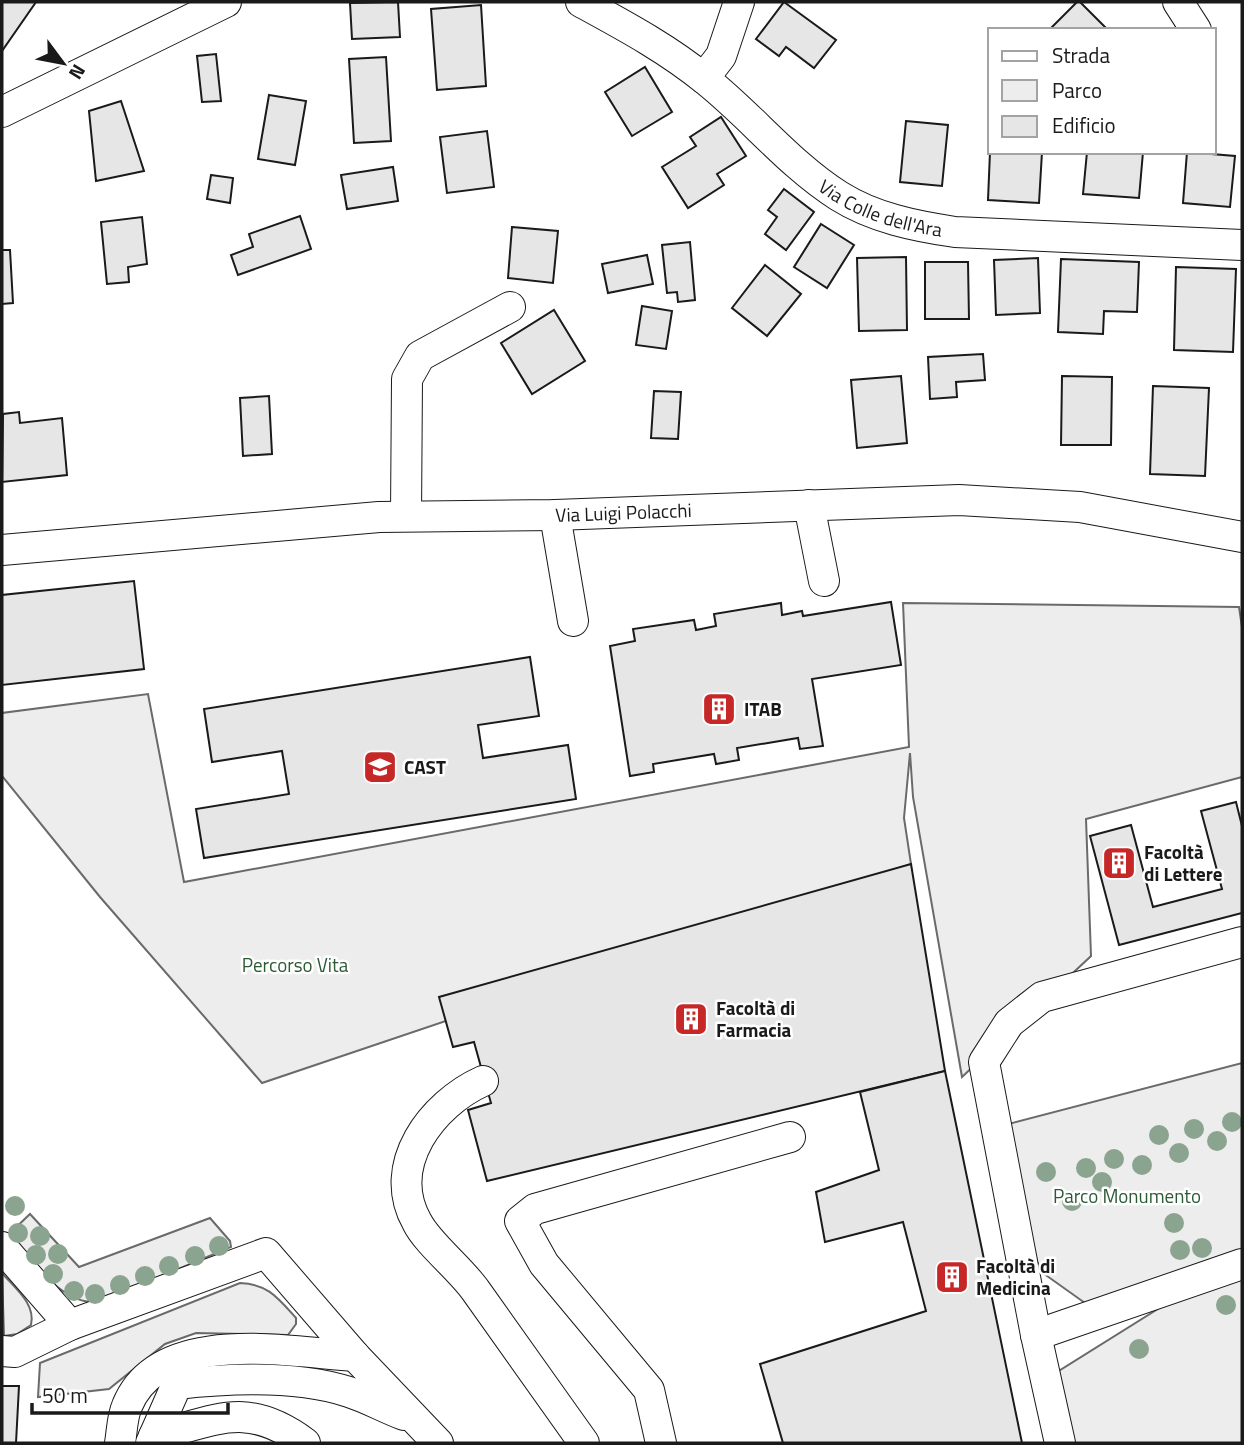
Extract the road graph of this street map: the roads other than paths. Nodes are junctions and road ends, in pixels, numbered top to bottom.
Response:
1 (226, 2) edge
2 (581, 2) edge
3 (739, 2) edge
4 (1178, 2) edge
5 (1195, 28) edge
6 (704, 78) junction
7 (2, 112) edge
8 (1242, 245) edge
9 (510, 307) dead end
10 (810, 505) junction
11 (555, 515) junction
12 (406, 516) junction
13 (1242, 537) edge
14 (2, 550) edge
15 (824, 581) dead end
16 (573, 621) dead end
17 (1242, 942) edge
18 (483, 1081) dead end
19 (790, 1137) dead end
20 (2, 1247) edge
21 (1242, 1264) edge
22 (70, 1325) junction
23 (1036, 1335) junction
24 (2, 1351) edge
25 (355, 1356) junction
26 (411, 1414) junction
27 (153, 1440) edge
28 (120, 1443) edge
29 (304, 1443) edge
30 (438, 1443) edge
31 (584, 1443) edge
32 (661, 1443) edge
33 (1060, 1443) edge

1 - 7 street
2 - 6 street, Via Colle dell'Ara
3 - 6 street
4 - 5 street
6 - 8 street, Via Colle dell'Ara
9 - 12 street
10 - 11 street, Via Luigi Polacchi
10 - 13 street, Via Luigi Polacchi
10 - 15 street
11 - 12 street, Via Luigi Polacchi
11 - 16 street
12 - 14 street, Via Luigi Polacchi
17 - 23 street
18 - 31 street
19 - 32 street
20 - 22 street
21 - 23 street
22 - 24 street
22 - 25 street
23 - 33 street
25 - 26 street
25 - 28 street
26 - 27 street
26 - 30 street
27 - 29 street

